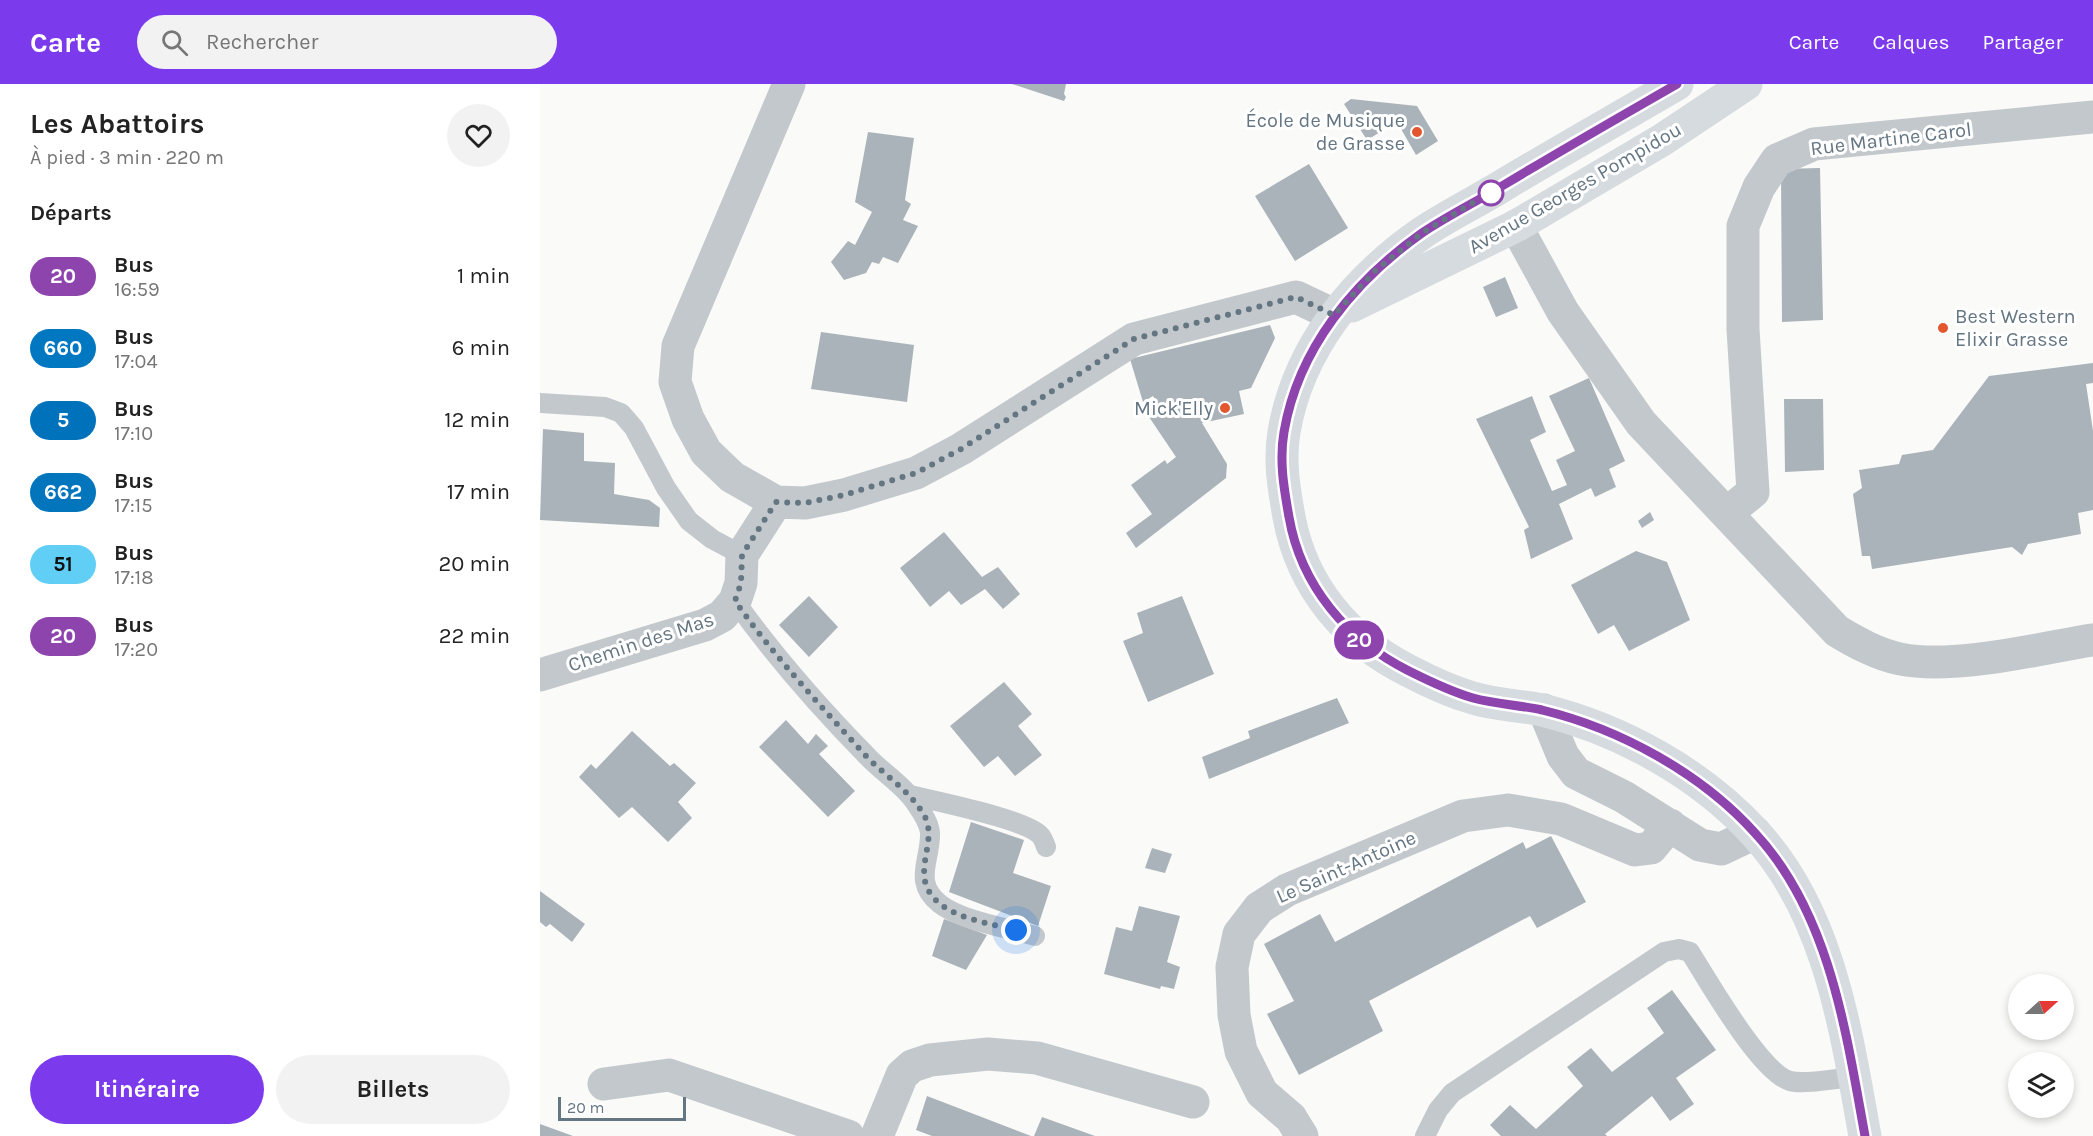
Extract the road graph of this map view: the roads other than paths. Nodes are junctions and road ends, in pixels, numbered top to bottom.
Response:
1 (789, 84) edge
2 (1677, 84) edge
3 (1692, 84) edge
4 (1746, 84) edge
5 (2093, 117) edge
6 (1516, 226) junction
7 (1334, 315) junction
8 (540, 403) edge
9 (776, 502) junction
10 (1728, 513) junction
11 (742, 555) junction
12 (735, 601) junction
13 (2092, 640) edge
14 (540, 675) edge
15 (1544, 711) junction
16 (910, 795) junction
17 (1670, 825) junction
18 (1755, 833) junction
19 (1046, 847) dead end
20 (1035, 936) dead end
21 (1854, 1077) junction
22 (604, 1084) dead end
23 (1193, 1102) dead end
24 (848, 1136) edge
25 (877, 1136) edge
26 (1302, 1136) edge
27 (1425, 1136) edge
28 (1865, 1136) edge

1 - 9 street
2 - 7 main road, Avenue Georges Pompidou
3 - 6 main road
4 - 6 main road, Avenue Georges Pompidou
5 - 10 street, Rue Martine Carol
6 - 7 main road, Avenue Georges Pompidou
6 - 10 street
7 - 9 street
7 - 15 main road, Avenue Georges Pompidou
8 - 11 lane
9 - 11 street, Chemin des Mas
10 - 13 street
11 - 12 street, Chemin des Mas
12 - 14 street, Chemin des Mas
12 - 16 lane
15 - 17 street
15 - 18 main road, Avenue Georges Pompidou
16 - 19 lane
16 - 20 lane
17 - 18 street
17 - 26 street, Le Saint-Antoine
18 - 21 main road, Avenue Georges Pompidou
21 - 27 lane
21 - 28 main road, Avenue Georges Pompidou
22 - 24 street
23 - 25 street

